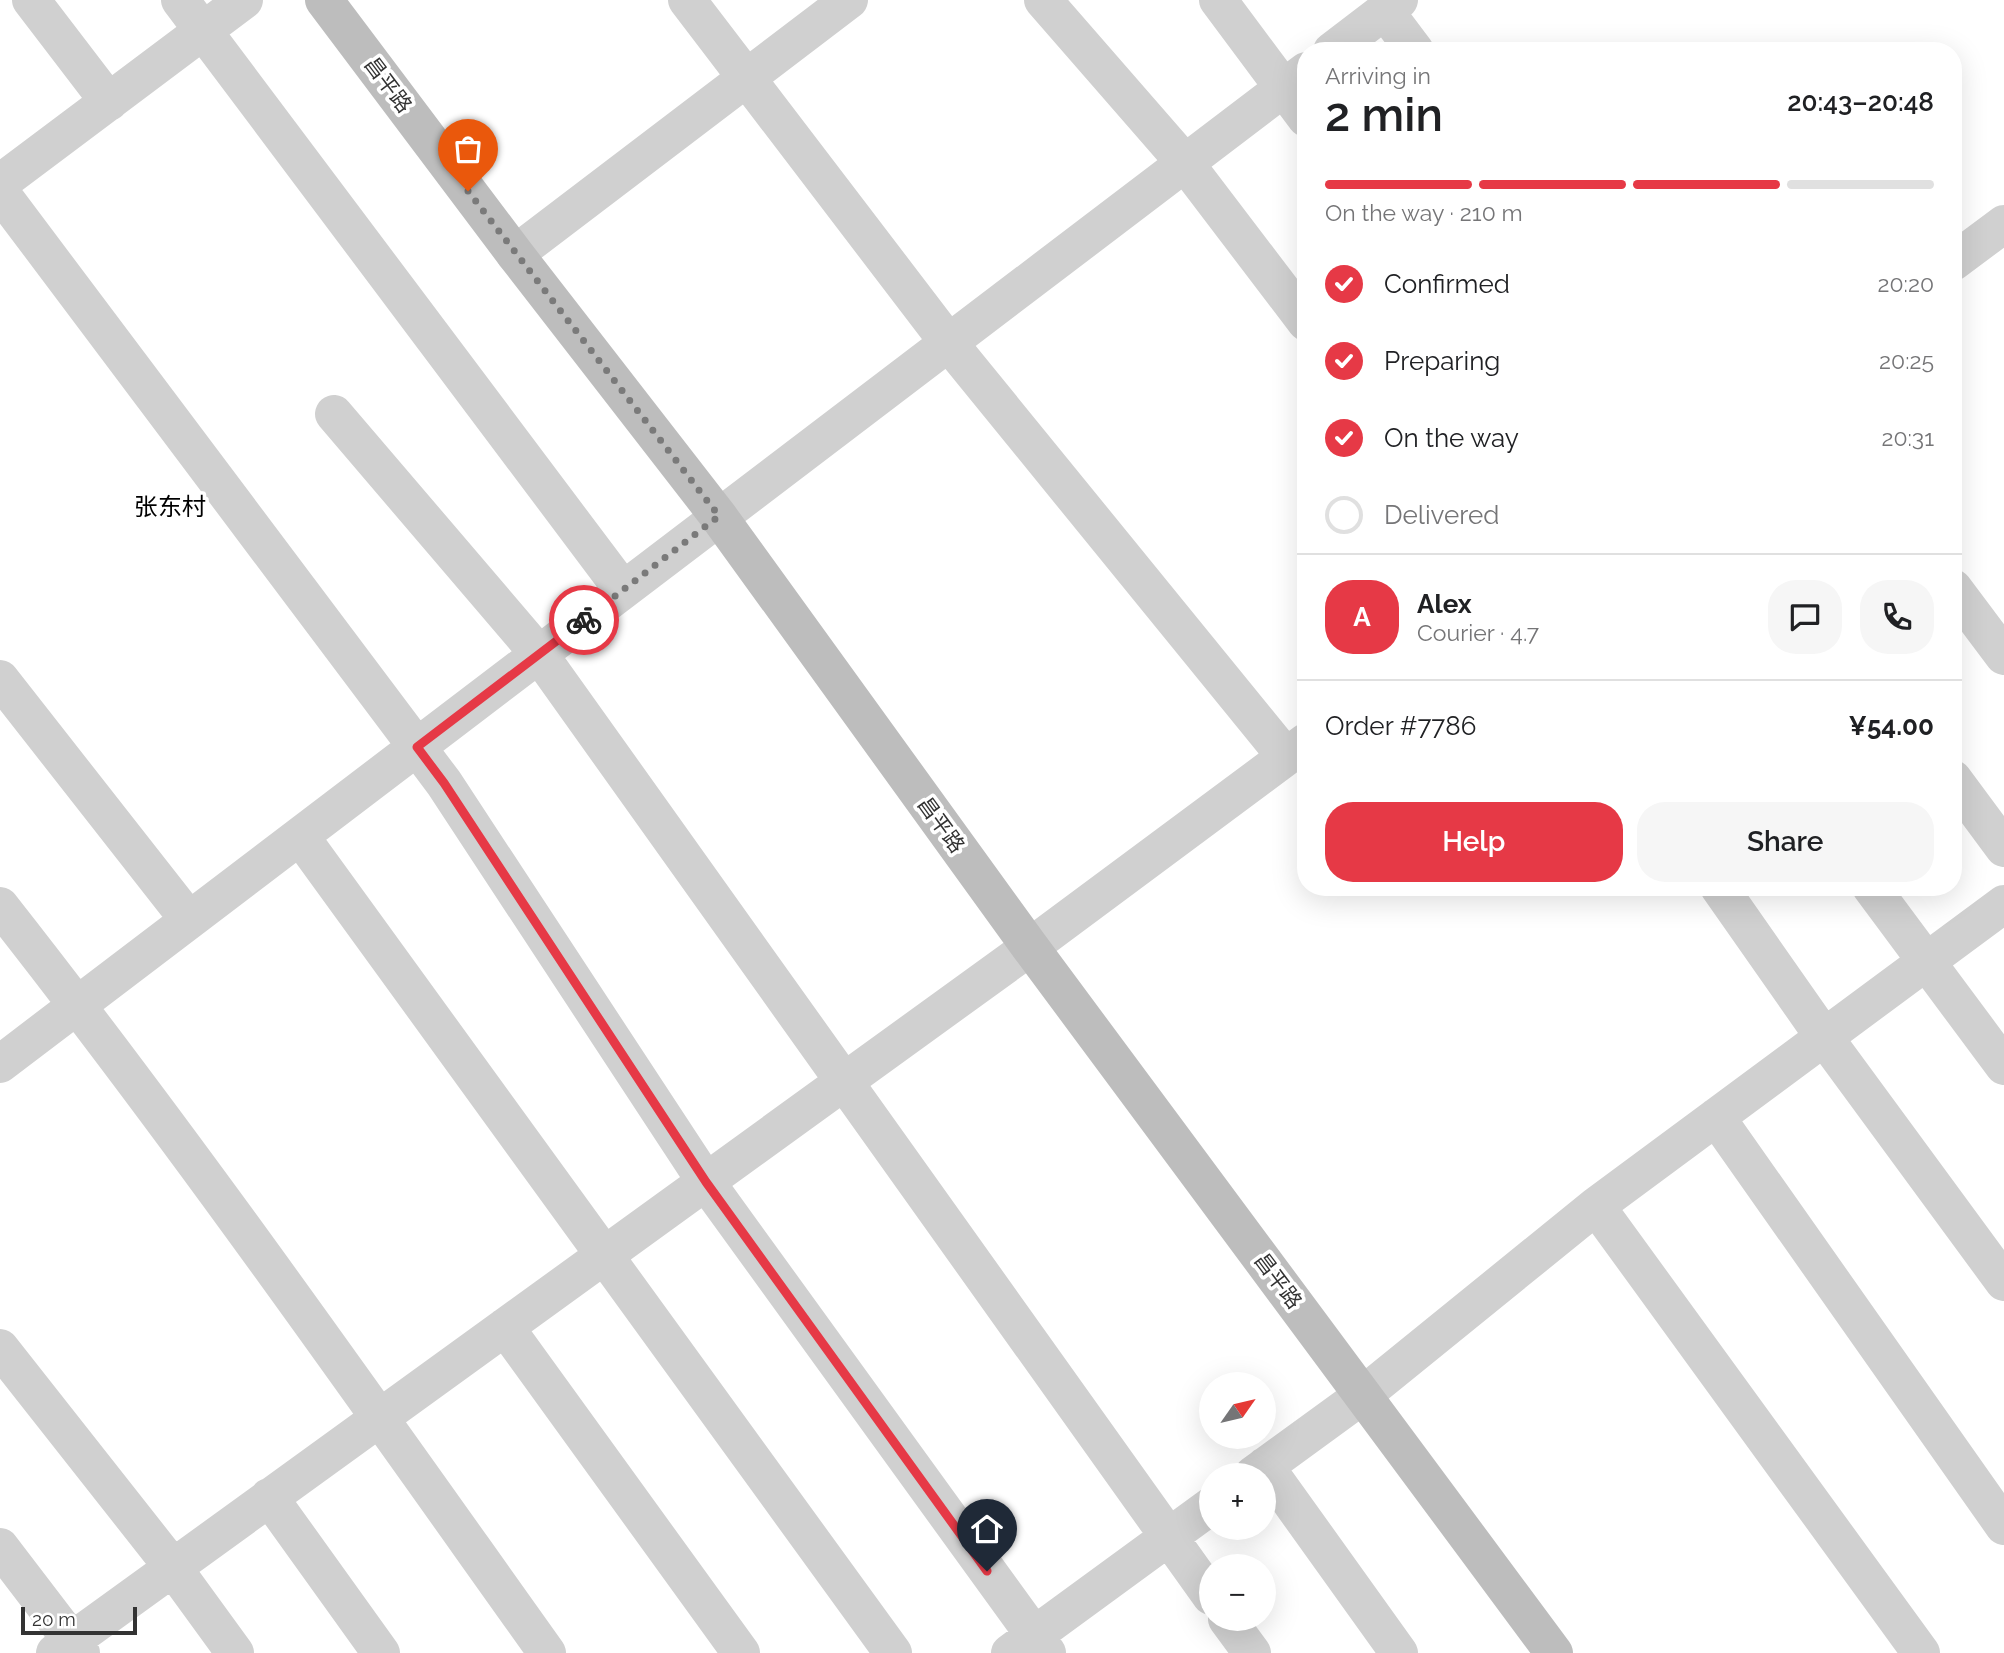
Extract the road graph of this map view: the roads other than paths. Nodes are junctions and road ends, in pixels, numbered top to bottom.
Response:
1 (31, 0) edge
2 (180, 0) edge
3 (244, 0) edge
4 (324, 0) edge
5 (687, 0) edge
6 (849, 0) edge
7 (1043, 0) edge
8 (1218, 0) edge
9 (1392, 5) edge
10 (203, 30) junction
11 (1344, 42) edge
12 (1410, 42) edge
13 (748, 78) junction
14 (1294, 79) edge
15 (108, 102) junction
16 (1185, 163) junction
17 (0, 183) edge
18 (0, 192) edge
19 (2004, 224) edge
20 (515, 254) junction
21 (1962, 255) edge
22 (1297, 310) edge
23 (948, 342) junction
24 (334, 414) dead end
25 (719, 516) junction
26 (623, 590) junction
27 (1962, 601) edge
28 (539, 654) junction
29 (2004, 656) edge
30 (0, 679) edge
31 (417, 747) junction
32 (1296, 750) edge
33 (1962, 791) edge
34 (300, 836) junction
35 (2004, 848) edge
36 (1725, 896) edge
37 (1878, 896) edge
38 (2004, 904) edge
39 (0, 906) edge
40 (189, 920) junction
41 (1030, 947) junction
42 (1926, 962) junction
43 (78, 1005) junction
44 (1824, 1037) junction
45 (0, 1064) edge
46 (2004, 1066) edge
47 (845, 1081) junction
48 (1716, 1117) junction
49 (706, 1182) junction
50 (1596, 1206) junction
51 (605, 1255) junction
52 (2004, 1282) edge
53 (505, 1327) junction
54 (0, 1348) edge
55 (1363, 1395) junction
56 (379, 1418) junction
57 (1270, 1463) edge
58 (1276, 1493) edge
59 (269, 1497) junction
60 (1199, 1515) edge
61 (2004, 1526) edge
62 (1169, 1537) junction
63 (0, 1547) edge
64 (173, 1568) junction
65 (1199, 1579) edge
66 (1236, 1631) edge
67 (1030, 1647) edge
68 (69, 1649) edge
69 (235, 1653) edge
70 (381, 1653) edge
71 (547, 1653) edge
72 (741, 1653) edge
73 (893, 1653) edge
74 (1252, 1653) edge
75 (1399, 1653) edge
76 (1554, 1653) edge
77 (1921, 1653) edge

1 - 15 street
2 - 10 street
3 - 10 street
4 - 20 main road, 昌平路
5 - 13 street
6 - 13 street
7 - 16 street
8 - 14 street
9 - 11 street
9 - 12 street
10 - 15 street
10 - 26 street
13 - 20 street
13 - 23 street
14 - 16 street
15 - 17 street
16 - 22 street
16 - 23 street
18 - 31 street
19 - 21 street
20 - 25 main road, 昌平路
23 - 25 street
23 - 32 street
24 - 28 street
25 - 26 street
25 - 41 main road, 昌平路
26 - 28 street
27 - 29 street
28 - 31 street
28 - 47 street
30 - 40 street
31 - 34 street
31 - 49 street
32 - 41 street
33 - 35 street
34 - 40 street
34 - 51 street
36 - 44 street
37 - 42 street
38 - 42 street
39 - 43 street
40 - 43 street
41 - 47 street
41 - 55 main road, 昌平路
42 - 44 street
42 - 46 street
43 - 45 street
43 - 56 street
44 - 48 street
44 - 52 street
47 - 49 street
47 - 62 street
48 - 50 street
48 - 61 street
49 - 51 street
49 - 67 street
50 - 55 street
50 - 77 street
51 - 53 street
51 - 73 street
53 - 56 street
53 - 72 street
54 - 64 street
55 - 57 street
55 - 76 main road, 昌平路
56 - 59 street
56 - 71 street
58 - 75 street
59 - 64 street
59 - 70 street
60 - 62 street
62 - 65 street
62 - 67 street
63 - 68 street
64 - 68 street
64 - 69 street
66 - 74 street

